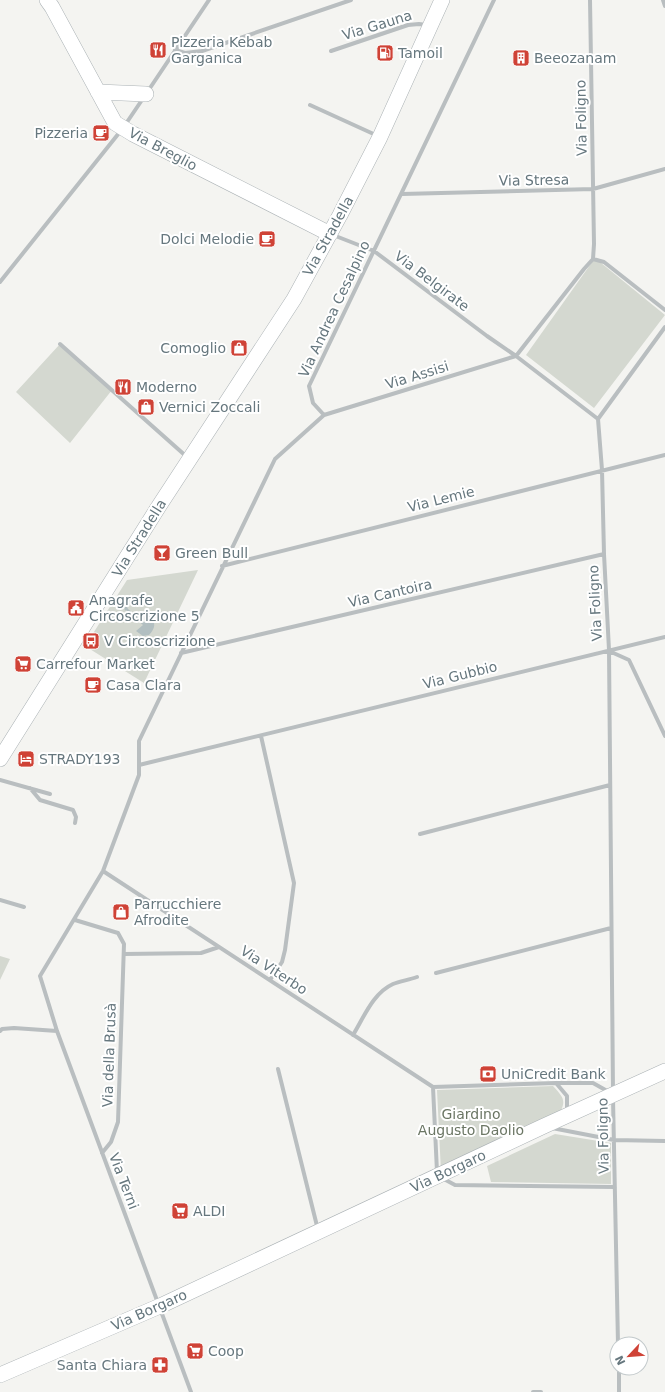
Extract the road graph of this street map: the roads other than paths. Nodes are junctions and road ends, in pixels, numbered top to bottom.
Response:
1 (209, 0) edge
2 (351, 0) edge
3 (442, 0) edge
4 (494, 0) edge
5 (590, 0) edge
6 (663, 0) edge
7 (50, 2) edge
8 (665, 6) edge
9 (429, 26) junction
10 (175, 50) junction
11 (330, 51) dead end
12 (98, 92) junction
13 (146, 94) junction
14 (310, 105) dead end
15 (123, 128) junction
16 (380, 137) junction
17 (665, 170) edge
18 (593, 189) junction
19 (402, 194) junction
20 (330, 234) junction
21 (374, 251) junction
22 (593, 259) junction
23 (0, 282) edge
24 (665, 310) edge
25 (665, 327) edge
26 (60, 344) dead end
27 (516, 356) junction
28 (324, 415) junction
29 (598, 419) junction
30 (665, 455) edge
31 (189, 459) junction
32 (602, 470) junction
33 (604, 554) junction
34 (222, 566) junction
35 (665, 637) edge
36 (609, 650) junction
37 (181, 653) junction
38 (261, 736) junction
39 (665, 736) edge
40 (0, 759) edge
41 (139, 765) junction
42 (0, 780) edge
43 (610, 785) junction
44 (30, 788) junction
45 (50, 794) dead end
46 (75, 823) dead end
47 (420, 834) dead end
48 (103, 871) junction
49 (0, 900) edge
50 (24, 908) dead end
51 (75, 920) junction
52 (611, 928) junction
53 (219, 947) junction
54 (124, 954) junction
55 (436, 973) dead end
56 (417, 977) dead end
57 (270, 980) junction
58 (0, 1031) edge
59 (57, 1031) junction
60 (354, 1035) junction
61 (278, 1069) dead end
62 (665, 1071) edge
63 (556, 1083) junction
64 (433, 1087) junction
65 (613, 1094) junction
66 (566, 1116) junction
67 (544, 1126) junction
68 (614, 1140) junction
69 (665, 1141) edge
70 (102, 1153) junction
71 (438, 1176) junction
72 (615, 1188) junction
73 (318, 1232) junction
74 (160, 1306) junction
75 (618, 1336) edge
76 (0, 1375) edge
77 (619, 1376) edge
78 (191, 1392) edge
79 (532, 1392) edge
80 (541, 1392) edge
81 (619, 1392) edge

1 - 10 street
2 - 10 street
3 - 9 street, Via Stradella
4 - 19 street, Via Andrea Cesalpino
5 - 18 street, Via Foligno
6 - 8 street
7 - 12 street, Via Breglio
9 - 11 street, Via Gauna
9 - 16 street, Via Stradella
10 - 13 street
12 - 13 street
12 - 15 street, Via Breglio
13 - 15 street
14 - 16 street
15 - 20 street, Via Breglio
15 - 23 street
16 - 20 street, Via Stradella
17 - 18 street, Via Stresa
18 - 19 street, Via Stresa
18 - 22 street, Via Foligno
19 - 21 street, Via Andrea Cesalpino
20 - 21 street, Via Belgirate
20 - 31 street, Via Stradella
21 - 27 street, Via Belgirate
21 - 28 street, Via Andrea Cesalpino
22 - 24 street
22 - 27 street
25 - 29 street
26 - 31 street
27 - 28 street, Via Assisi
27 - 29 street, Via Belgirate
28 - 34 street
29 - 32 street, Via Foligno
30 - 32 street, Via Lemie
31 - 40 street, Via Stradella
32 - 33 street, Via Foligno
32 - 34 street, Via Lemie
33 - 36 street, Via Foligno
33 - 37 street, Via Cantoira
34 - 37 street
35 - 36 street, Via Gubbio
36 - 38 street, Via Gubbio
36 - 39 street
36 - 43 street, Via Foligno
37 - 41 street
38 - 41 street, Via Gubbio
38 - 57 street
41 - 48 street
42 - 44 street
43 - 47 street
43 - 52 street, Via Foligno
44 - 45 street
44 - 46 street
48 - 51 street
48 - 53 street, Via Viterbo
49 - 50 street
51 - 54 street, Via della Brusà
51 - 59 street, Via Terni
52 - 55 street
52 - 65 street, Via Foligno
53 - 54 street
53 - 57 street, Via Viterbo
54 - 70 street, Via della Brusà
56 - 60 street
57 - 60 street, Via Viterbo
58 - 59 street
59 - 70 street, Via Terni
60 - 64 street, Via Viterbo
61 - 73 street
62 - 65 street, Via Borgaro
63 - 64 street
63 - 65 street
63 - 66 street
64 - 71 street
65 - 66 street, Via Borgaro
65 - 68 street, Via Foligno
66 - 67 street, Via Borgaro
67 - 68 street
67 - 71 street, Via Borgaro
68 - 69 street
68 - 72 street, Via Foligno
70 - 74 street, Via Terni
71 - 72 street
71 - 73 street, Via Borgaro
72 - 75 street, Via Foligno
73 - 74 street, Via Borgaro
74 - 76 street, Via Borgaro
74 - 78 street, Via Terni
77 - 81 street
79 - 80 street

